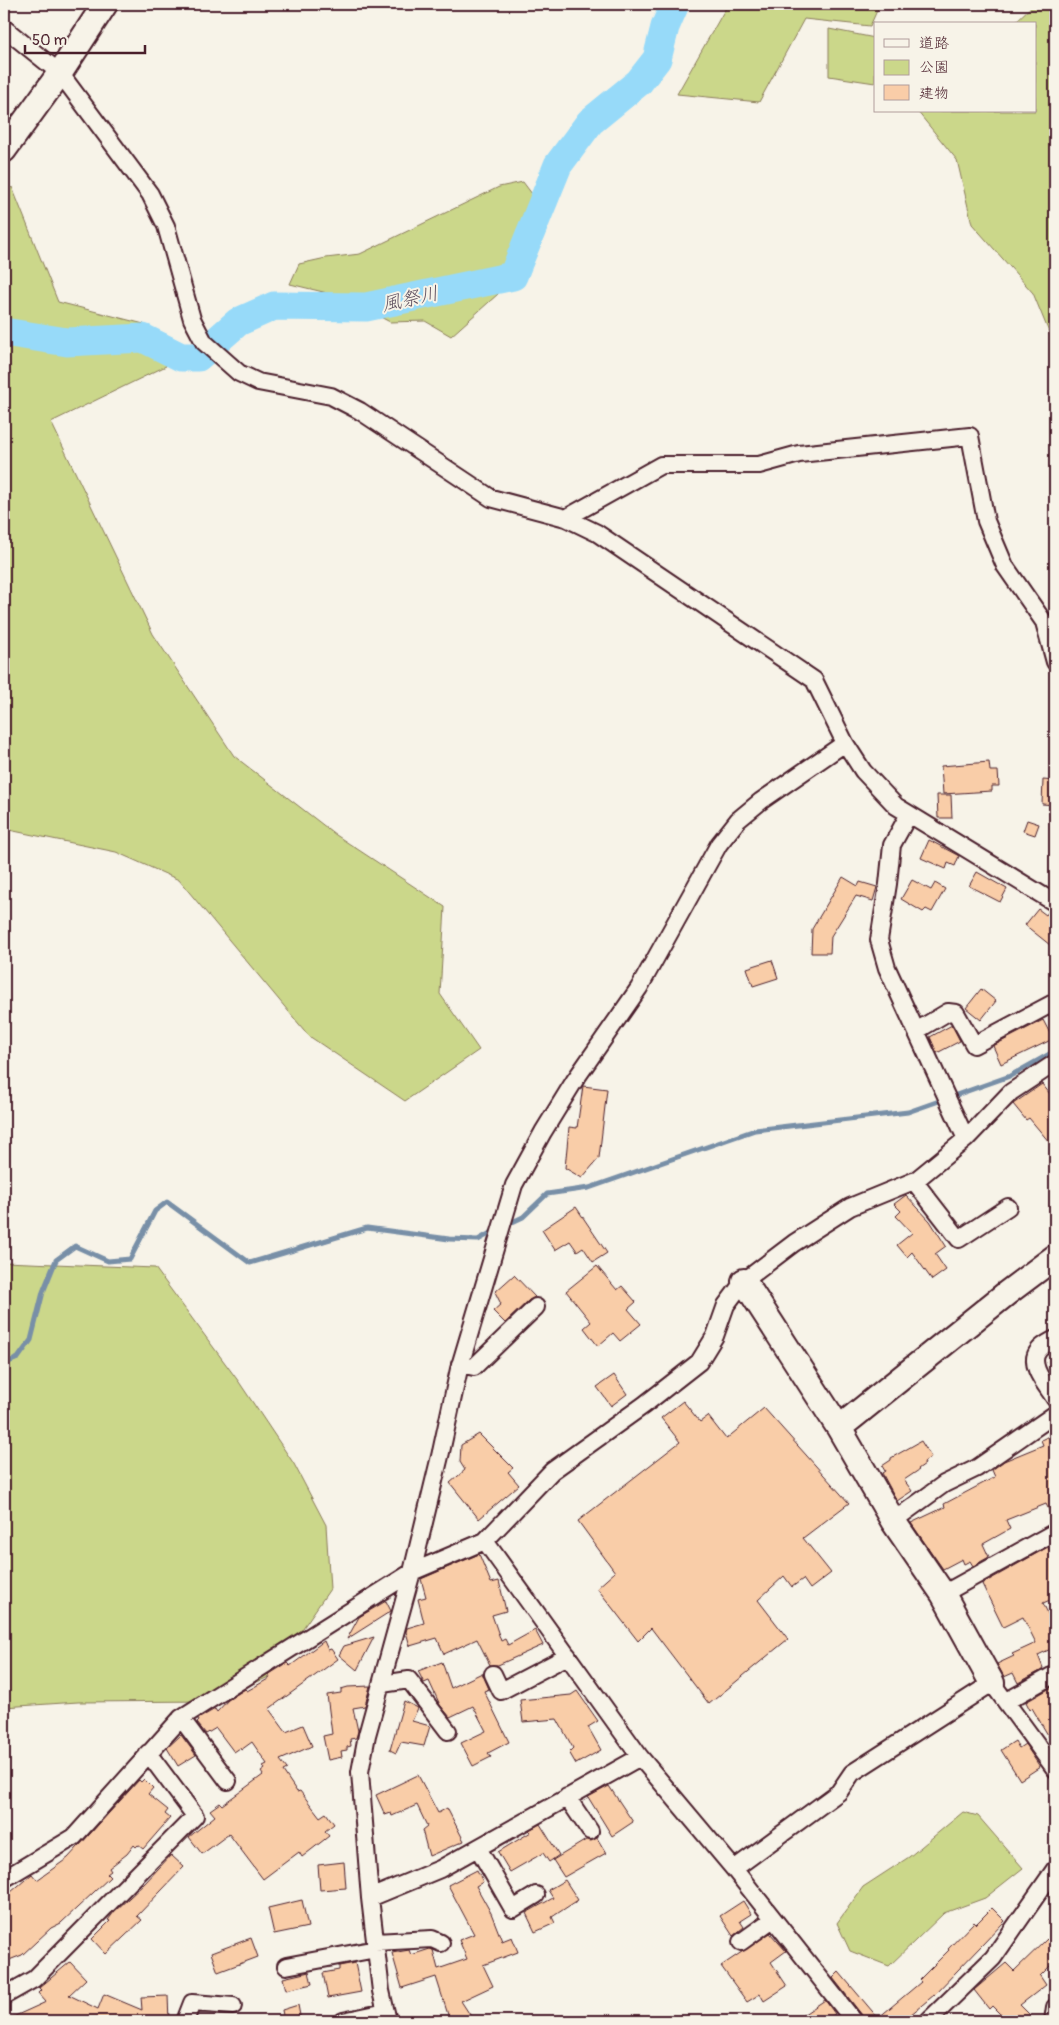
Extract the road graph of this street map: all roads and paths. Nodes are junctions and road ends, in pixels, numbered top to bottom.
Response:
1 (105, 4) edge
2 (4, 28) edge
3 (60, 73) junction
4 (4, 150) edge
5 (566, 518) junction
6 (1055, 662) edge
7 (845, 744) junction
8 (909, 814) junction
9 (1055, 903) edge
10 (1055, 1002) edge
11 (916, 1031) junction
12 (1055, 1063) edge
13 (966, 1139) junction
14 (914, 1181) junction
15 (1008, 1207) dead end
16 (1055, 1257) edge
17 (744, 1280) junction
18 (536, 1307) dead end
19 (1055, 1339) edge
20 (460, 1364) junction
21 (1055, 1399) edge
22 (1055, 1414) edge
23 (839, 1428) junction
24 (893, 1521) junction
25 (1054, 1537) edge
26 (485, 1541) junction
27 (412, 1572) junction
28 (942, 1594) junction
29 (568, 1656) junction
30 (493, 1674) dead end
31 (1055, 1674) edge
32 (382, 1684) junction
33 (999, 1692) junction
34 (182, 1718) junction
35 (448, 1731) dead end
36 (148, 1753) junction
37 (640, 1757) junction
38 (1055, 1770) edge
39 (228, 1780) dead end
40 (567, 1797) junction
41 (590, 1831) dead end
42 (478, 1848) junction
43 (734, 1870) junction
44 (1055, 1871) edge
45 (4, 1879) edge
46 (536, 1895) dead end
47 (370, 1898) junction
48 (773, 1919) junction
49 (741, 1942) dead end
50 (441, 1943) dead end
51 (375, 1946) junction
52 (286, 1966) dead end
53 (4, 1996) edge
54 (233, 2006) dead end
55 (1055, 2007) edge
56 (387, 2016) edge
57 (185, 2021) edge
58 (343, 2021) edge
59 (854, 2021) edge
60 (928, 2021) edge
61 (1053, 2021) edge

1 - 3 street
2 - 3 street
3 - 4 street
3 - 5 street
5 - 6 street
5 - 7 street
7 - 8 street
7 - 20 street
8 - 9 street
8 - 11 street
10 - 11 street
11 - 13 street
12 - 13 street
13 - 14 street
14 - 15 street
14 - 17 street
16 - 23 street
17 - 23 street
17 - 26 street
18 - 20 street
19 - 21 street
20 - 27 street
22 - 24 street
23 - 24 street
24 - 28 street
25 - 28 street
26 - 27 street
26 - 29 street
27 - 32 street
27 - 34 street
28 - 33 street
29 - 30 street
29 - 37 street
31 - 33 street
32 - 35 street
32 - 47 street
33 - 38 street
33 - 43 street
34 - 36 street
34 - 39 street
36 - 45 street
36 - 53 street
37 - 40 street
37 - 43 street
40 - 41 street
40 - 42 street
42 - 46 street
42 - 47 street
43 - 48 street
44 - 60 street
47 - 51 street
48 - 49 street
48 - 59 street
50 - 51 street
51 - 52 street
51 - 56 street
54 - 57 street
55 - 61 street
56 - 58 street

